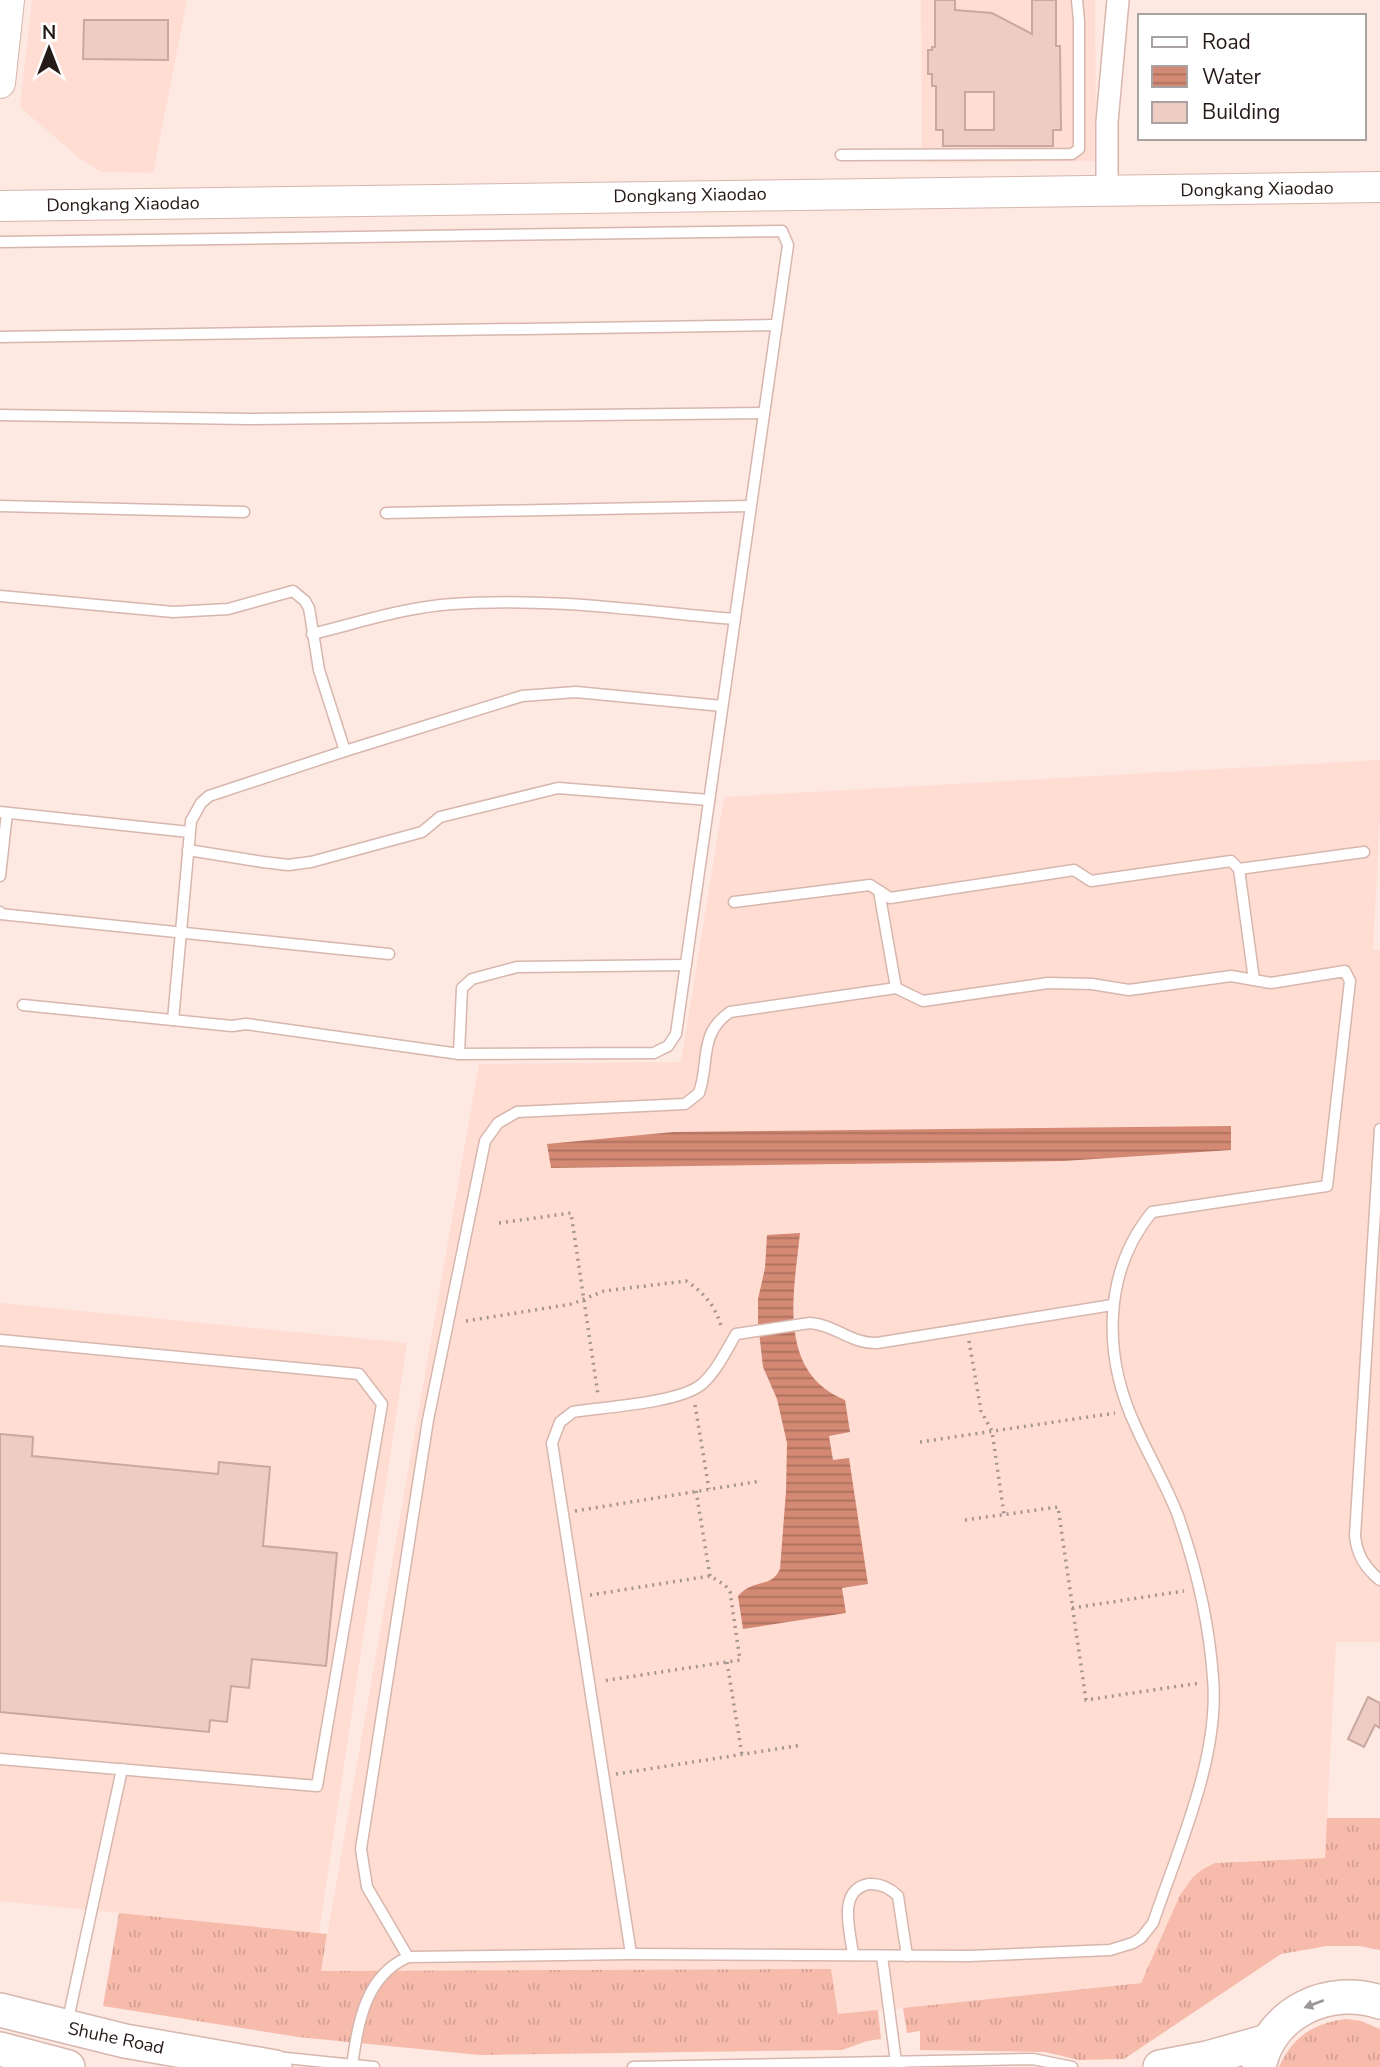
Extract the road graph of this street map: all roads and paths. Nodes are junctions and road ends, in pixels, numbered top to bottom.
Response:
1 (9, 0) edge
2 (1077, 0) edge
3 (1118, 0) edge
4 (0, 83) edge
5 (1079, 122) junction
6 (1107, 122) junction
7 (841, 155) dead end
8 (1380, 187) edge
9 (1107, 190) junction
10 (0, 206) edge
11 (0, 242) edge
12 (775, 325) junction
13 (0, 337) edge
14 (763, 413) junction
15 (0, 415) edge
16 (0, 506) edge
17 (750, 506) junction
18 (244, 512) dead end
19 (386, 513) dead end
20 (0, 596) edge
21 (734, 619) junction
22 (312, 634) junction
23 (722, 706) junction
24 (345, 751) junction
25 (709, 800) junction
26 (3, 812) edge
27 (189, 832) junction
28 (188, 850) junction
29 (1364, 852) dead end
30 (1239, 869) junction
31 (0, 876) edge
32 (879, 891) junction
33 (734, 902) dead end
34 (0, 912) edge
35 (180, 933) junction
36 (388, 954) dead end
37 (686, 965) junction
38 (1254, 980) junction
39 (896, 988) junction
40 (23, 1005) dead end
41 (173, 1020) junction
42 (459, 1054) junction
43 (1380, 1129) edge
44 (499, 1223) dead end
45 (584, 1299) junction
46 (1112, 1306) junction
47 (466, 1321) dead end
48 (967, 1329) junction
49 (0, 1340) edge
50 (727, 1349) junction
51 (693, 1390) junction
52 (600, 1408) junction
53 (1129, 1411) junction
54 (992, 1431) junction
55 (920, 1442) dead end
56 (761, 1481) dead end
57 (709, 1489) junction
58 (696, 1491) junction
59 (563, 1513) junction
60 (1004, 1514) junction
61 (965, 1520) dead end
62 (710, 1576) junction
63 (1380, 1580) edge
64 (1199, 1588) junction
65 (576, 1597) junction
66 (1072, 1608) junction
67 (727, 1662) junction
68 (1214, 1681) junction
69 (589, 1683) junction
70 (802, 1745) dead end
71 (742, 1755) junction
72 (0, 1759) edge
73 (122, 1769) junction
74 (604, 1776) junction
75 (631, 1954) junction
76 (853, 1955) junction
77 (882, 1956) junction
78 (907, 1956) junction
79 (408, 1957) junction
80 (1380, 2002) edge
81 (0, 2010) edge
82 (71, 2019) junction
83 (125, 2029) dead end
84 (0, 2049) edge
85 (1263, 2054) edge
86 (899, 2064) edge
87 (352, 2066) edge
88 (68, 2067) edge
89 (275, 2067) edge
90 (374, 2067) edge
91 (633, 2067) edge
92 (1072, 2067) edge
93 (1160, 2067) edge

1 - 4 street
2 - 5 lane
3 - 6 street
5 - 6 lane
5 - 7 lane
6 - 9 street
8 - 9 street, Dongkang Xiaodao
9 - 10 street, Dongkang Xiaodao
11 - 12 lane
12 - 13 lane
12 - 14 lane
14 - 15 lane
14 - 17 lane
16 - 18 lane
17 - 19 lane
17 - 21 lane
20 - 22 lane
21 - 22 lane
21 - 23 lane
22 - 24 lane
23 - 24 lane
23 - 25 lane
24 - 27 lane
25 - 28 lane
25 - 37 lane
26 - 27 lane
26 - 31 lane
27 - 28 lane
28 - 35 lane
29 - 30 lane
30 - 32 lane
30 - 38 lane
32 - 33 lane
32 - 39 lane
34 - 35 lane
35 - 36 lane
35 - 41 lane
37 - 42 lane
37 - 42 lane
38 - 39 lane
38 - 46 lane
39 - 79 lane
40 - 41 lane
41 - 42 lane
43 - 63 lane
44 - 45 path
45 - 47 path
45 - 50 path
45 - 52 path
46 - 48 lane
46 - 53 lane
48 - 50 lane
48 - 54 path
49 - 73 lane
50 - 51 lane
51 - 52 lane
51 - 57 path
52 - 59 lane
53 - 54 path
53 - 64 lane
54 - 55 path
54 - 60 path
56 - 57 path
57 - 58 path
58 - 59 path
58 - 62 path
59 - 65 lane
60 - 61 path
60 - 66 path
62 - 65 path
62 - 67 path
64 - 66 path
64 - 68 lane
65 - 69 lane
66 - 68 path
67 - 69 path
67 - 71 path
68 - 78 lane
69 - 74 lane
70 - 71 path
71 - 74 path
72 - 73 lane
73 - 82 lane
74 - 75 lane
75 - 76 lane
75 - 79 lane
76 - 77 lane
76 - 78 lane
77 - 78 lane
77 - 86 lane
79 - 87 lane
80 -> 85 main road
81 - 82 main road, Shuhe Road
82 - 89 main road, Shuhe Road
83 - 87 lane
84 - 88 main road
85 - 93 main road
86 - 91 lane
86 - 92 lane
87 - 90 lane

